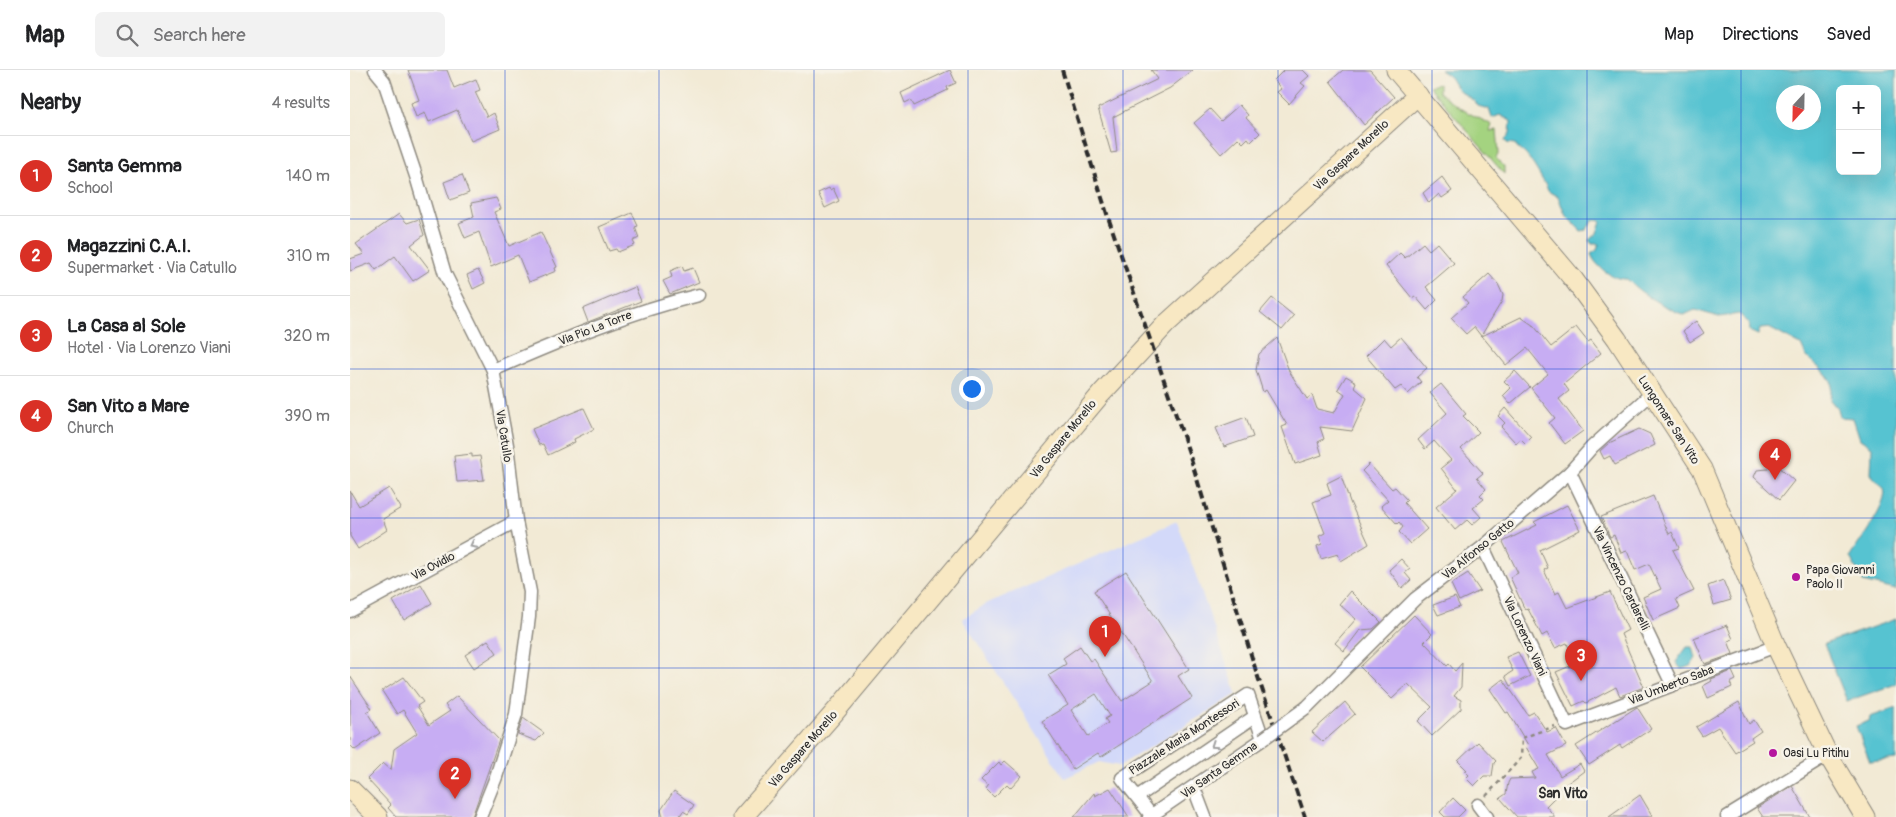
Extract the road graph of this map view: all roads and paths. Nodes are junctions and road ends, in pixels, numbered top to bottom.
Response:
1 (375, 70) edge
2 (1396, 70) edge
3 (1418, 95) junction
4 (699, 295) dead end
5 (493, 370) junction
6 (1651, 394) junction
7 (1570, 472) junction
8 (516, 521) junction
9 (1483, 547) junction
10 (350, 611) edge
11 (1776, 646) junction
12 (1672, 684) junction
13 (1254, 717) junction
14 (1566, 724) junction
15 (1263, 739) junction
16 (1828, 755) junction
17 (350, 788) edge
18 (1194, 788) junction
19 (1137, 797) junction
20 (1478, 805) joint
21 (1860, 815) edge
22 (1150, 816) edge
23 (378, 817) edge
24 (480, 817) edge
25 (743, 817) edge
26 (1205, 817) edge
27 (1487, 817) edge
28 (1727, 817) edge

1 - 5 street, Via Catullo
2 - 3 street, Lungomare San Vito
3 - 6 street, Lungomare San Vito
3 - 25 street, Via Gaspare Morello
4 - 5 street, Via Pio La Torre
5 - 8 street, Via Catullo
6 - 7 street, Via Alfonso Gatto
6 - 11 street, Lungomare San Vito
7 - 9 street, Via Alfonso Gatto
7 - 12 street, Via Vincenzo Cardarelli
8 -> 10 street, Via Ovidio
8 - 24 street, Via Catullo
9 - 14 street, Via Lorenzo Viani
9 - 15 street, Via Alfonso Gatto, bridge
11 - 12 street, Via Umberto Saba
11 - 16 street, Lungomare San Vito
12 - 14 street, Via Umberto Saba
13 - 15 street, Piazzale Maria Montessori
13 -> 19 street, Piazzale Maria Montessori
13 - 19 street, Piazzale Maria Montessori
14 - 20 path
15 - 18 street, Via Santa Gemma
16 - 21 street, Lungomare San Vito
16 - 28 street
17 - 23 street
18 - 22 street, Via Santa Gemma
18 - 26 street
19 - 22 street, Piazzale Maria Montessori
20 - 27 street

